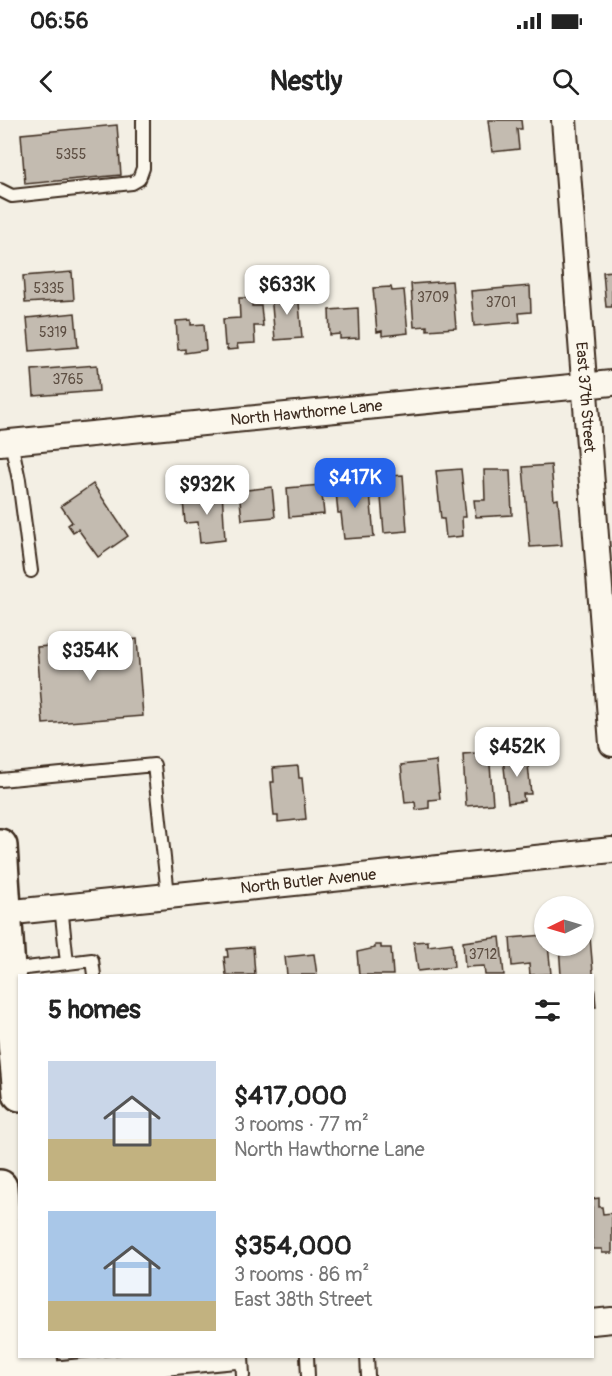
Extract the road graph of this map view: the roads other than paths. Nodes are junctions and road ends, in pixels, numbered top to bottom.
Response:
1 (143, 120) edge
2 (564, 120) edge
3 (0, 190) edge
4 (612, 383) edge
5 (584, 386) junction
6 (5, 442) edge
7 (31, 572) dead end
8 (612, 744) edge
9 (0, 780) edge
10 (0, 846) edge
11 (612, 850) edge
12 (168, 895) junction
13 (61, 906) junction
14 (4, 913) junction
15 (68, 963) junction
16 (8, 970) junction
17 (47, 970) edge
18 (94, 974) edge
19 (18, 1073) edge
20 (0, 1186) edge
21 (18, 1281) edge
22 (612, 1320) edge
23 (594, 1322) edge
24 (208, 1358) edge
25 (242, 1358) edge
26 (307, 1358) edge
27 (367, 1358) edge
28 (35, 1371) edge
29 (243, 1376) edge
30 (308, 1376) edge
31 (368, 1376) edge

1 - 3 lane
2 - 5 street, East 37th Street
4 - 5 street, North Hawthorne Lane
5 - 6 street, North Hawthorne Lane
5 - 8 street, East 37th Street
6 - 7 lane
9 - 12 lane
10 - 14 main road
11 - 12 street, North Butler Avenue
12 - 13 street, North Butler Avenue
13 - 14 street, North Butler Avenue
13 - 15 lane
14 - 16 main road
15 - 17 lane
15 - 18 lane
16 - 17 lane
16 - 19 main road
20 - 21 main road
22 - 23 street
24 - 28 street
25 - 29 lane
26 - 30 lane
27 - 31 lane

